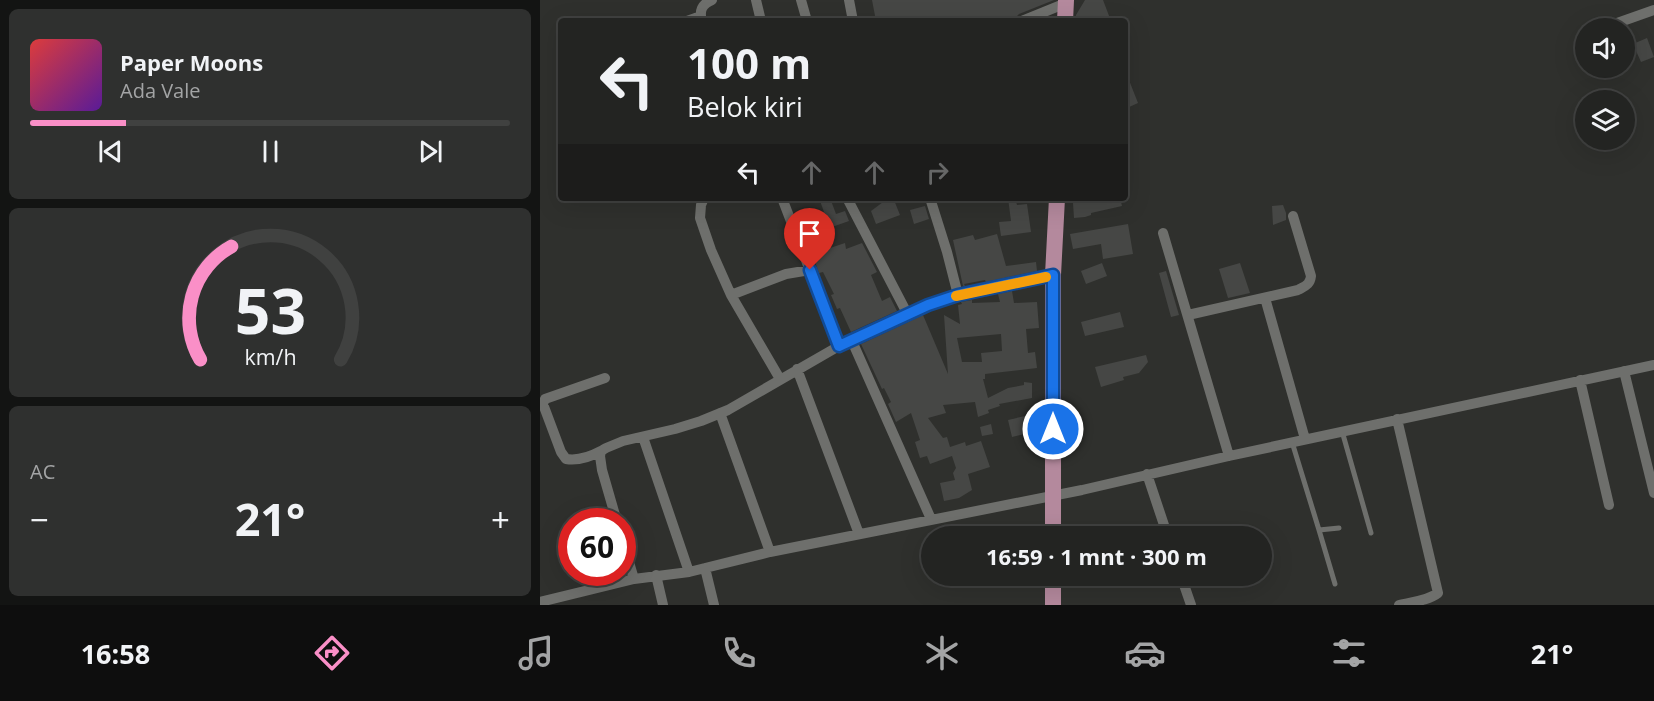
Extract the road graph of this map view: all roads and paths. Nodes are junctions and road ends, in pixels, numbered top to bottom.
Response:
1 (712, 0) edge
2 (756, 0) edge
3 (801, 0) edge
4 (849, 0) edge
5 (1066, 2) edge
6 (1654, 10) edge
7 (701, 18) edge
8 (760, 18) edge
9 (806, 18) edge
10 (852, 18) edge
11 (1029, 18) edge
12 (1065, 18) edge
13 (1631, 18) edge
14 (703, 201) edge
15 (783, 201) edge
16 (849, 201) edge
17 (931, 201) edge
18 (1057, 201) edge
19 (1293, 216) dead end
20 (1163, 233) dead end
21 (810, 270) junction
22 (1053, 275) junction
23 (731, 295) junction
24 (958, 295) junction
25 (1265, 298) junction
26 (908, 315) junction
27 (1188, 315) junction
28 (852, 340) junction
29 (839, 346) junction
30 (1654, 365) edge
31 (797, 369) junction
32 (1624, 371) junction
33 (605, 378) dead end
34 (780, 379) junction
35 (1580, 381) junction
36 (720, 413) junction
37 (1397, 419) junction
38 (1342, 431) junction
39 (643, 437) junction
40 (1305, 439) junction
41 (1292, 442) junction
42 (602, 451) junction
43 (1229, 456) junction
44 (1147, 474) junction
45 (1654, 493) edge
46 (1054, 495) junction
47 (1609, 505) dead end
48 (613, 508) edge
49 (931, 519) junction
50 (1053, 526) edge
51 (1164, 526) edge
52 (1339, 528) dead end
53 (1319, 530) junction
54 (1371, 533) dead end
55 (859, 534) junction
56 (770, 552) junction
57 (705, 568) junction
58 (689, 572) junction
59 (656, 575) junction
60 (636, 579) edge
61 (1335, 584) dead end
62 (605, 586) edge
63 (1053, 586) edge
64 (1184, 586) edge
65 (540, 602) edge
66 (663, 605) edge
67 (714, 605) edge
68 (1053, 605) edge
69 (1191, 605) edge
70 (1399, 605) edge

1 - 7 street
2 - 8 street
3 - 9 street
4 - 10 street
5 - 11 street
5 - 12 main road
6 - 13 street
14 - 23 street
15 - 21 street
16 - 26 street
17 - 24 street
18 - 22 main road
19 - 25 street
20 - 27 street
21 - 23 street
21 - 29 street
22 - 24 street
22 - 46 main road
23 - 34 street
24 - 26 street
25 - 27 street
25 - 40 street
26 - 28 street
27 - 43 street
28 - 29 street
28 - 49 street
29 - 31 street
30 - 32 street
31 - 34 street
31 - 55 street
32 - 35 street
32 - 45 street
33 - 42 street
34 - 36 street
35 - 37 street
35 - 47 street
36 - 39 street
36 - 56 street
37 - 38 street
37 - 70 street
38 - 40 street
38 - 54 lane
39 - 42 street
39 - 58 street
40 - 41 street
41 - 43 street
41 - 53 lane
42 - 48 street
43 - 44 street
44 - 46 street
44 - 51 street
46 - 49 street
46 - 50 main road
49 - 55 street
52 - 53 lane
53 - 61 lane
55 - 56 street
56 - 57 street
57 - 58 street
57 - 67 street
58 - 59 street
59 - 60 street
59 - 66 street
62 - 65 street
63 - 68 main road
64 - 69 street

